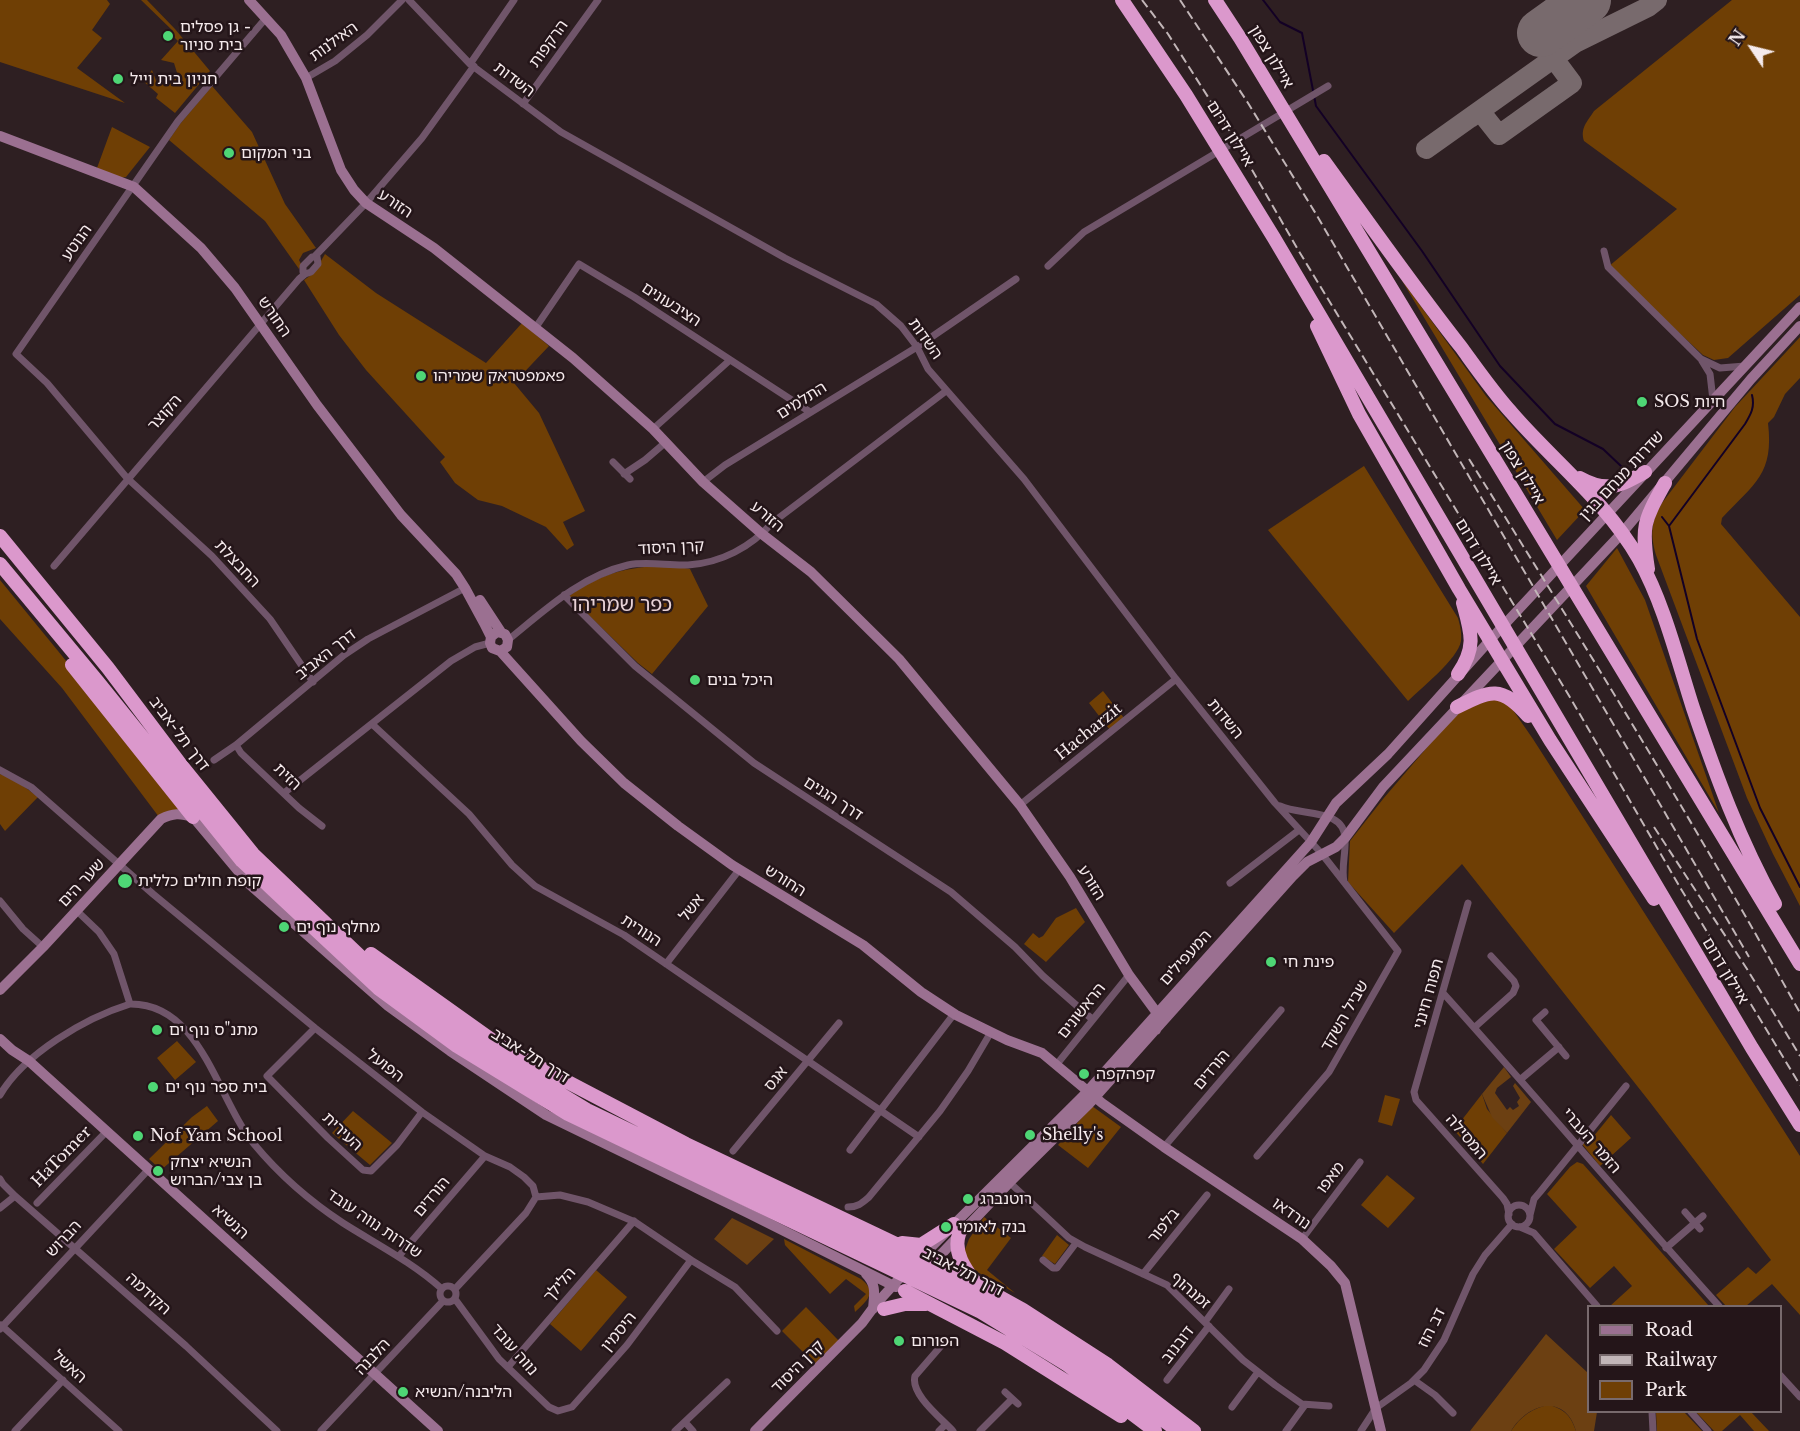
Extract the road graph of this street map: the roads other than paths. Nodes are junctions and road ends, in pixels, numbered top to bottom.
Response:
1 (249, 0) edge
2 (402, 0) edge
3 (409, 0) edge
4 (514, 0) edge
5 (598, 0) edge
6 (1122, 0) edge
7 (1215, 0) edge
8 (266, 18) junction
9 (472, 65) junction
10 (306, 78) junction
11 (1269, 84) junction
12 (1328, 86) dead end
13 (523, 104) junction
14 (0, 136) edge
15 (134, 188) junction
16 (366, 203) junction
17 (1274, 238) junction
18 (1604, 251) dead end
19 (318, 255) junction
20 (1048, 266) dead end
21 (304, 273) junction
22 (1016, 279) dead end
23 (1800, 307) edge
24 (261, 323) junction
25 (1800, 326) edge
26 (536, 327) junction
27 (917, 347) junction
28 (1701, 359) junction
29 (730, 360) junction
30 (1744, 366) junction
31 (946, 391) junction
32 (1713, 400) junction
33 (810, 412) junction
34 (653, 429) junction
35 (666, 442) junction
36 (613, 462) dead end
37 (1645, 472) junction
38 (1572, 474) junction
39 (127, 478) junction
40 (703, 482) junction
41 (1665, 483) junction
42 (1608, 514) junction
43 (1622, 533) junction
44 (762, 534) junction
45 (0, 536) edge
46 (0, 564) edge
47 (54, 566) dead end
48 (0, 574) edge
49 (1651, 583) junction
50 (465, 588) junction
51 (1459, 589) junction
52 (564, 596) junction
53 (1493, 637) junction
54 (497, 638) junction
55 (1505, 657) junction
56 (1458, 674) junction
57 (1176, 680) junction
58 (313, 682) junction
59 (1457, 707) junction
60 (372, 724) junction
61 (1550, 740) junction
62 (236, 745) junction
63 (214, 760) dead end
64 (0, 770) edge
65 (284, 793) junction
66 (1275, 803) junction
67 (1020, 805) junction
68 (1327, 816) junction
69 (193, 817) junction
70 (322, 826) dead end
71 (1299, 830) junction
72 (1345, 838) junction
73 (1311, 842) junction
74 (1322, 854) junction
75 (119, 866) junction
76 (739, 870) junction
77 (1230, 883) dead end
78 (1346, 885) junction
79 (0, 901) edge
80 (1468, 903) dead end
81 (310, 908) junction
82 (77, 911) junction
83 (43, 947) junction
84 (1800, 951) edge
85 (1491, 956) dead end
86 (666, 964) junction
87 (1800, 964) edge
88 (1129, 975) junction
89 (0, 990) edge
90 (1443, 993) junction
91 (130, 1004) junction
92 (1281, 1010) dead end
93 (1157, 1012) junction
94 (1545, 1012) dead end
95 (954, 1014) junction
96 (1092, 1019) junction
97 (839, 1023) dead end
98 (315, 1028) junction
99 (1475, 1028) junction
100 (1155, 1030) junction
101 (991, 1032) junction
102 (0, 1039) edge
103 (1559, 1047) junction
104 (1752, 1048) junction
105 (1566, 1056) dead end
106 (29, 1061) junction
107 (808, 1061) junction
108 (1057, 1064) junction
109 (1521, 1079) junction
110 (1626, 1086) dead end
111 (1414, 1092) joint
112 (1092, 1094) junction
113 (0, 1095) edge
114 (880, 1110) junction
115 (422, 1112) junction
116 (1800, 1125) edge
117 (107, 1131) junction
118 (919, 1137) junction
119 (1576, 1146) junction
120 (1164, 1147) junction
121 (850, 1150) dead end
122 (733, 1151) dead end
123 (485, 1156) junction
124 (1257, 1156) dead end
125 (1360, 1162) dead end
126 (149, 1168) junction
127 (1007, 1172) junction
128 (0, 1179) edge
129 (1009, 1183) junction
130 (1540, 1192) junction
131 (1207, 1195) dead end
132 (15, 1196) junction
133 (536, 1197) junction
134 (1503, 1198) junction
135 (37, 1203) dead end
136 (1519, 1206) junction
137 (848, 1207) dead end
138 (0, 1208) edge
139 (1685, 1212) dead end
140 (1509, 1214) junction
141 (1703, 1216) dead end
142 (1530, 1217) junction
143 (634, 1221) junction
144 (1512, 1224) junction
145 (1697, 1226) junction
146 (1520, 1227) junction
147 (956, 1229) junction
148 (1534, 1233) junction
149 (1302, 1239) junction
150 (888, 1240) junction
151 (1076, 1243) junction
152 (75, 1247) junction
153 (1666, 1248) junction
154 (399, 1257) junction
155 (691, 1260) junction
156 (1043, 1260) dead end
157 (926, 1261) junction
158 (863, 1272) junction
159 (1143, 1274) junction
160 (976, 1284) junction
161 (901, 1286) junction
162 (442, 1288) junction
163 (455, 1289) junction
164 (1229, 1289) dead end
165 (455, 1299) junction
166 (443, 1301) junction
167 (931, 1305) junction
168 (1596, 1305) edge
169 (1718, 1305) edge
170 (878, 1309) junction
171 (1207, 1324) junction
172 (1, 1327) edge
173 (777, 1331) dead end
174 (941, 1346) dead end
175 (508, 1367) junction
176 (1258, 1372) junction
177 (375, 1375) junction
178 (1782, 1377) edge
179 (63, 1380) junction
180 (1167, 1380) dead end
181 (1414, 1380) junction
182 (727, 1382) dead end
183 (1005, 1392) dead end
184 (1800, 1397) edge
185 (1305, 1405) junction
186 (1329, 1406) dead end
187 (1232, 1407) dead end
188 (1376, 1408) junction
189 (558, 1411) joint
190 (1453, 1413) dead end
191 (1652, 1413) edge
192 (1692, 1413) edge
193 (685, 1422) junction
194 (946, 1424) junction
195 (758, 1430) edge
196 (15, 1431) edge
197 (119, 1431) edge
198 (277, 1431) edge
199 (321, 1431) edge
200 (438, 1431) edge
201 (675, 1431) edge
202 (693, 1431) edge
203 (939, 1431) edge
204 (953, 1431) edge
205 (980, 1431) edge
206 (1142, 1431) edge
207 (1155, 1431) edge
208 (1178, 1431) edge
209 (1194, 1431) edge
210 (1286, 1431) edge
211 (1361, 1431) edge
212 (1382, 1431) edge
213 (1653, 1431) edge
214 (1708, 1431) edge

1 - 8 street, הזורע
2 - 10 street, האילנות
3 - 9 street, השדות
4 - 9 street
5 - 13 street, הרקפות
6 - 17 highway, איילון דרום
7 - 11 highway, איילון צפון
8 - 10 street, הזורע
8 - 15 street, הנוטע
9 - 13 street, השדות
9 - 16 street
10 - 16 street, הזורע
11 - 38 highway
11 - 87 highway, איילון צפון
12 - 20 street
13 - 27 street, השדות
14 - 15 street, החורש
15 - 24 street, החורש
15 - 39 street, הנוטע
16 - 19 street
16 - 26 street, הזורע
17 - 51 highway
17 - 104 highway, איילון דרום
18 - 28 street
19 - 21 street
19 - 21 street
21 - 24 street, הקוצר
22 - 27 street, התלמים
23 - 30 street, שדרות מנחם בגין
24 - 39 street, הקוצר
24 - 50 street, החורש
25 - 41 street, שדרות מנחם בגין
26 - 29 street, הציבעונים
26 - 34 street, הזורע
27 - 31 street, השדות
27 - 33 street, התלמים
28 - 30 street
28 - 32 street
29 - 33 street, הציבעונים
29 - 34 street
30 - 32 street, שדרות מנחם בגין
31 - 44 street, קרן היסוד
31 - 57 street, השדות
32 - 37 street, שדרות מנחם בגין
33 - 40 street, התלמים
34 - 35 street, הזורע
35 - 36 street
35 - 40 street, הזורע
37 - 38 highway
37 - 42 street, שדרות מנחם בגין
38 - 42 highway
39 - 47 street, הקוצר
39 - 58 street, החבצלת
40 - 44 street, הזורע
41 - 43 street, שדרות מנחם בגין
41 - 49 highway
42 - 43 highway
42 - 53 street, שדרות מנחם בגין
43 - 49 highway
43 - 55 street, שדרות מנחם בגין
44 - 52 street, קרן היסוד
44 - 67 street, הזורע
45 - 81 highway, דרך תל-אביב
46 - 207 highway, דרך תל-אביב
48 - 69 highway
49 - 84 highway
50 - 54 street, החורש
50 - 58 street, דרך האביב
51 - 53 highway
51 - 56 highway
52 - 54 street, קרן היסוד
52 - 96 street, דרך הגנים
53 - 55 highway
53 - 56 street, המעפילים
54 - 60 street, קרן היסוד
54 - 76 street, החורש
55 - 59 street, המעפילים
55 - 61 highway
56 - 68 street, המעפילים
57 - 66 street, השדות
57 - 67 street, Hacharzit
58 - 62 street, דרך האביב
59 - 61 highway
59 - 72 street, המעפילים
60 - 65 street, קרן היסוד
60 - 86 street, הנורית
61 - 104 highway
62 - 63 street, דרך האביב
62 - 65 street, הזית
64 - 75 street, הפועל
65 - 70 street, הזית
66 - 68 street
66 - 71 street, השדות
67 - 88 street, הזורע
68 - 72 street
68 - 73 street, המעפילים
69 - 75 street, שער הים
69 - 158 street
71 - 73 street, השדות
71 - 77 street
72 - 74 street, המעפילים
72 - 78 street
73 - 74 street, השדות
73 - 93 street, המעפילים
74 - 78 street, שביל השקד
74 - 100 street, המעפילים
75 - 82 street, שער הים
75 - 98 street, הפועל
76 - 86 street, אשל
76 - 95 street, החורש
78 - 124 street, שביל השקד
79 - 83 street
80 - 90 street, תפוח חינני
81 - 150 highway
81 - 208 highway, דרך תל-אביב
82 - 83 street, שער הים
82 - 91 street
83 - 89 street, שער הים
85 - 99 street
86 - 107 street, הנורית
88 - 93 street, הזורע
88 - 96 street, הראשונים
90 - 99 street, הזמר העברי
90 - 111 street, תפוח חינני
91 - 106 street
91 - 154 street, שדרות נווה עובד
92 - 120 street, הורדים
93 - 100 street
93 - 112 street, המעפילים
94 - 103 street
95 - 101 street, החורש
95 - 114 street
96 - 108 street, הראשונים
97 - 107 street, אגס
98 - 115 street, הפועל
98 - 115 street, העירית
99 - 109 street, הזמר העברי
100 - 112 street, המעפילים
101 - 108 street, החורש
101 - 118 street
102 - 106 street, הנשיא
103 - 105 street
103 - 109 street
104 - 116 highway, איילון דרום
106 - 113 street
106 - 117 street, הנשיא
107 - 114 street, הנורית
107 - 122 street, אגס
108 - 112 street, החורש
109 - 119 street, הזמר העברי
110 - 119 street
111 - 134 street, המסילה
112 - 120 street, נורדאו
112 - 127 street, המעפילים
112 - 129 street, המעפילים
114 - 118 street, הנורית
114 - 121 street
115 - 123 street, הפועל
117 - 126 street, הנשיא
117 - 135 street, HaTomer
118 - 137 street
119 - 130 street
119 - 153 street, הזמר העברי
120 - 149 street, נורדאו
123 - 133 street, הפועל
123 - 154 street, הורדים
125 - 149 street, מאפו
126 - 152 street, הברוש
126 - 177 street, הנשיא
127 - 129 street
127 - 147 street, המעפילים
128 - 132 street, הקידמה
129 - 147 street, המעפילים
129 - 151 street, זמנהוף
130 - 136 street
130 - 142 street
131 - 159 street, בלפור
132 - 138 street
132 - 152 street, הקידמה
133 - 143 street
133 - 163 street
134 - 136 street, המסילה
134 - 140 street, המסילה
136 - 140 street
136 - 142 street
139 - 145 street
140 - 144 street
141 - 145 street
142 - 146 street
142 - 148 street
143 - 155 street
143 - 175 street, הלילך
144 - 146 street
144 - 181 street, דב הוז
145 - 153 street
146 - 148 street
147 - 150 highway
147 - 157 street, המעפילים
147 - 160 highway
148 - 168 street
149 - 188 street, נורדאו
150 - 157 highway
151 - 156 street
151 - 159 street, זמנהוף
152 - 172 street, הברוש
152 - 198 street, הקידמה
153 - 169 street, הזמר העברי
154 - 162 street, שדרות נווה עובד
155 - 173 street
155 - 189 street, היסמין
157 - 160 highway
157 - 161 street, המעפילים
158 - 161 street
158 - 170 street
159 - 171 street, זמנהוף
160 - 209 highway
161 - 167 highway
161 - 170 street, קרן היסוד
162 - 163 street
162 - 166 street
163 - 165 street
164 - 171 street, דובנוב
165 - 166 street
165 - 175 street, נווה עובד
166 - 177 street, הלבנה
167 - 170 highway
167 - 206 highway
170 - 195 street, קרן היסוד
171 - 176 street, זמנהוף
171 - 180 street, דובנוב
172 - 179 street, האשל
174 - 194 street
175 - 189 street, נווה עובד
176 - 185 street, זמנהוף
176 - 187 street
177 - 199 street, הלבנה
177 - 200 street, הנשיא
178 - 184 street
179 - 196 street
179 - 197 street, האשל
181 - 188 street, דב הוז
181 - 190 street
182 - 193 street
183 - 205 street
185 - 186 street
185 - 210 street
188 - 211 street, דב הוז
188 - 212 street, נורדאו
191 - 213 street
192 - 214 street
193 - 201 street
193 - 202 street
194 - 203 street
194 - 204 street

